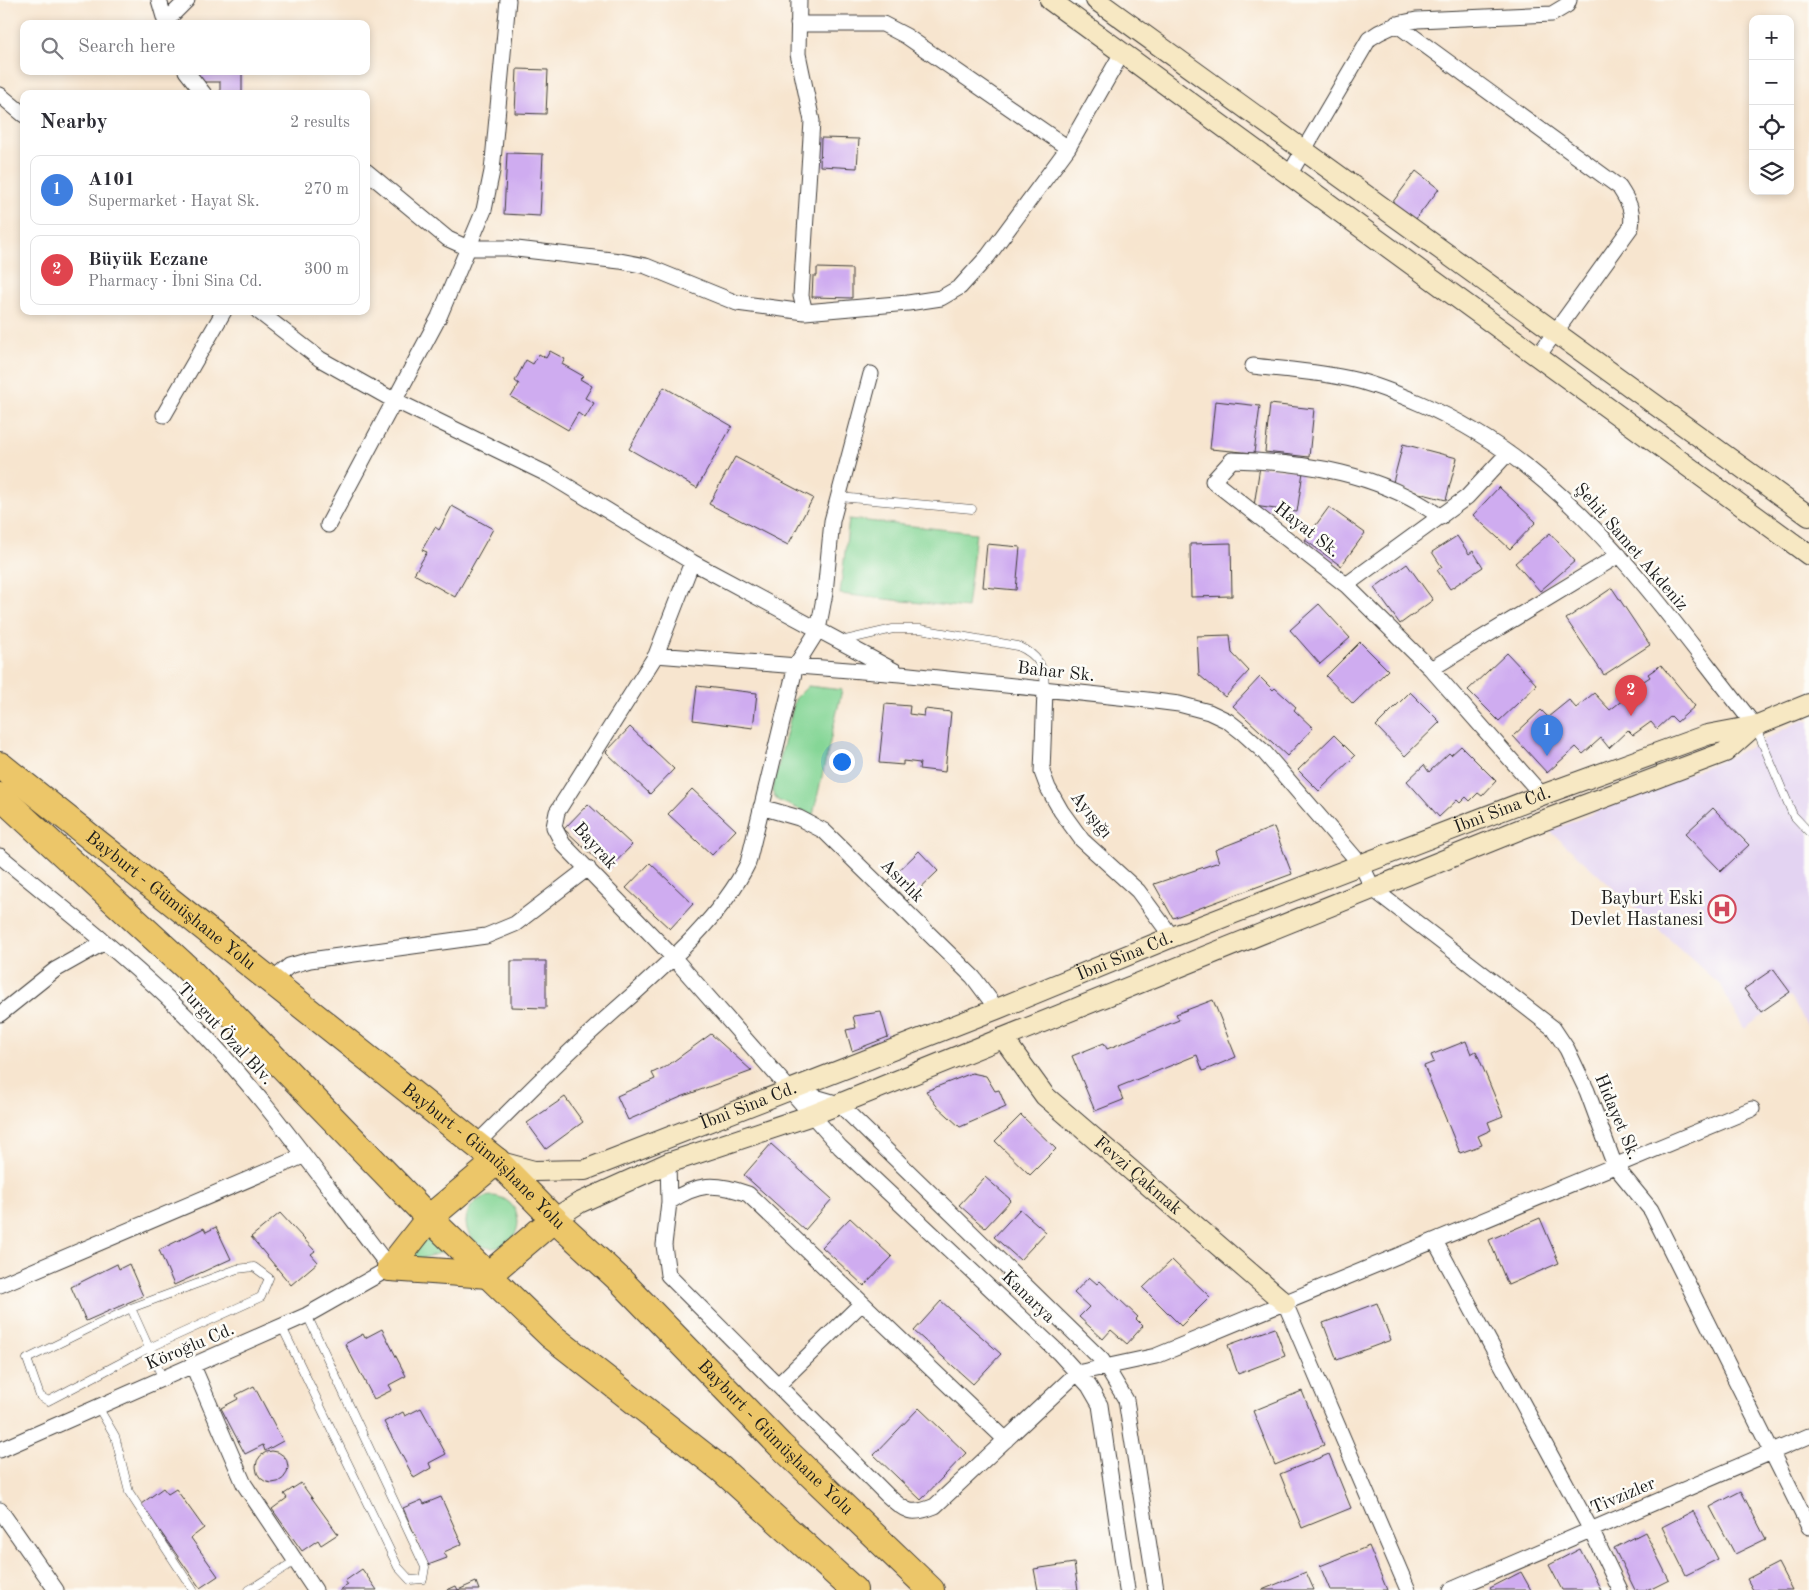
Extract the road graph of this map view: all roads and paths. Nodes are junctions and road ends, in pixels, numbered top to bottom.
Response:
1 (159, 0) edge
2 (187, 0) edge
3 (508, 0) edge
4 (799, 0) edge
5 (1050, 0) edge
6 (1096, 0) edge
7 (1569, 0) edge
8 (165, 20) edge
9 (169, 20) edge
10 (798, 24) junction
11 (1396, 24) junction
12 (1122, 53) junction
13 (189, 75) edge
14 (201, 90) edge
15 (0, 95) edge
16 (20, 112) edge
17 (1068, 148) junction
18 (1302, 150) junction
19 (370, 174) edge
20 (1289, 175) junction
21 (468, 248) junction
22 (805, 312) junction
23 (222, 315) edge
24 (263, 315) edge
25 (1555, 332) junction
26 (1538, 356) junction
27 (1253, 366) dead end
28 (871, 374) dead end
29 (395, 400) junction
30 (164, 415) dead end
31 (1508, 453) junction
32 (839, 496) junction
33 (972, 509) dead end
34 (1809, 516) edge
35 (1441, 517) junction
36 (328, 525) dead end
37 (1619, 555) junction
38 (1809, 555) edge
39 (692, 562) junction
40 (1346, 585) junction
41 (818, 630) junction
42 (839, 642) junction
43 (656, 655) junction
44 (796, 666) junction
45 (1431, 669) junction
46 (900, 674) junction
47 (1045, 690) junction
48 (1809, 704) edge
49 (1755, 726) junction
50 (0, 766) edge
51 (1542, 795) junction
52 (0, 796) edge
53 (761, 807) junction
54 (1809, 832) edge
55 (0, 856) edge
56 (1362, 866) junction
57 (588, 868) junction
58 (1373, 889) junction
59 (1172, 937) junction
60 (103, 943) junction
61 (673, 956) junction
62 (272, 981) junction
63 (998, 1009) junction
64 (0, 1014) edge
65 (1003, 1038) junction
66 (791, 1090) junction
67 (839, 1104) junction
68 (1752, 1109) dead end
69 (812, 1115) junction
70 (476, 1144) junction
71 (303, 1156) junction
72 (497, 1161) junction
73 (668, 1163) junction
74 (1615, 1166) junction
75 (669, 1202) junction
76 (429, 1218) junction
77 (554, 1219) junction
78 (1435, 1241) junction
79 (390, 1268) junction
80 (488, 1275) junction
81 (0, 1285) edge
82 (1286, 1302) junction
83 (862, 1303) junction
84 (131, 1308) junction
85 (307, 1315) junction
86 (282, 1327) junction
87 (149, 1348) junction
88 (1106, 1365) junction
89 (193, 1366) junction
90 (1077, 1373) junction
91 (163, 1379) junction
92 (778, 1385) junction
93 (98, 1407) junction
94 (1809, 1436) edge
95 (1006, 1440) junction
96 (0, 1450) edge
97 (1770, 1453) junction
98 (0, 1510) edge
99 (1809, 1527) edge
100 (1591, 1530) junction
101 (295, 1561) junction
102 (56, 1590) edge
103 (193, 1590) edge
104 (249, 1590) edge
105 (315, 1590) edge
106 (854, 1590) edge
107 (931, 1590) edge
108 (1127, 1590) edge
109 (1156, 1590) edge
110 (1408, 1590) edge
111 (1451, 1590) edge
112 (1620, 1590) edge

1 - 8 street
2 - 9 street
3 - 21 street
4 - 10 street
5 - 12 main road
6 - 18 main road
7 - 11 street
10 - 17 street
10 - 22 street
11 - 18 street
11 - 25 street
12 - 17 street
12 - 20 main road
13 - 14 street
15 - 16 street
17 - 22 street
18 - 20 street
18 - 25 main road
19 - 21 street
20 - 26 main road
21 - 22 street
21 - 29 street
23 - 30 street
24 - 29 street
25 - 26 street
25 - 34 main road
26 - 38 main road
27 - 31 street, Şehit Samet Akdeniz
28 - 32 street
29 - 36 street
29 - 39 street
31 - 35 street
31 - 37 street, Şehit Samet Akdeniz
32 - 33 lane
32 - 41 street
35 - 40 street
35 - 40 street, Hayat Sk.
37 - 45 street
37 - 49 street, Şehit Samet Akdeniz
39 - 41 street
39 - 43 street, Bayrak
40 - 45 street, Hayat Sk.
41 - 42 street
41 - 44 street
42 - 46 street
42 - 47 lane
43 - 44 street, Bahar Sk.
43 - 57 street, Bayrak
44 - 46 street, Bahar Sk.
44 - 53 street
45 - 51 street, Hayat Sk.
46 - 47 street, Bahar Sk.
47 - 56 street, Bahar Sk.
47 - 59 street, Ayışığı
48 - 49 main road, İbni Sina Cd.
49 - 51 main road, İbni Sina Cd.
49 - 54 lane
49 - 58 main road, İbni Sina Cd.
50 - 62 highway, Bayburt - Gümüşhane Yolu
51 - 56 main road, İbni Sina Cd.
52 - 76 highway, Bayburt - Gümüşhane Yolu
53 - 61 street
53 - 63 street, Asırlık
55 - 60 street, Turgut Özal Blv.
56 - 58 street, Bahar Sk.
56 - 59 main road, İbni Sina Cd.
57 - 61 street, Bayrak
57 - 62 street
58 - 65 main road, İbni Sina Cd.
58 - 74 street, Hidayet Sk.
59 - 63 main road, İbni Sina Cd.
60 - 64 street
60 - 71 street, Turgut Özal Blv.
61 - 66 street, Bayrak
61 - 70 street
62 - 70 highway, Bayburt - Gümüşhane Yolu
63 - 66 main road, İbni Sina Cd.
65 - 67 main road, İbni Sina Cd.
65 - 82 main road, Fevzi Çakmak
66 - 67 street
66 - 69 street, Kanarya
66 - 72 main road, İbni Sina Cd.
67 - 69 main road, İbni Sina Cd.
67 - 88 street
68 - 74 street
69 - 73 main road, İbni Sina Cd.
69 - 90 street, Kanarya
70 - 72 highway, Bayburt - Gümüşhane Yolu
71 - 79 street, Turgut Özal Blv.
71 - 81 street
72 - 76 highway
72 - 77 highway, Bayburt - Gümüşhane Yolu
73 - 75 street
73 - 77 main road, İbni Sina Cd.
74 - 78 street
74 - 97 street, Hidayet Sk.
75 - 83 street
75 - 92 street
76 - 79 highway
76 - 80 highway, Bayburt - Gümüşhane Yolu
77 - 80 highway
77 - 107 highway, Bayburt - Gümüşhane Yolu
78 - 82 street
78 - 100 street
79 - 80 highway
79 - 85 street, Köroğlu Cd.
80 - 106 highway, Bayburt - Gümüşhane Yolu
82 - 88 street
82 - 110 street
83 - 92 street
83 - 95 street
84 - 87 lane
84 - 87 lane
84 - 87 lane
85 - 86 street, Köroğlu Cd.
85 - 86 lane
86 - 89 street, Köroğlu Cd.
87 - 91 lane
88 - 90 street
88 - 109 street
89 - 91 street, Köroğlu Cd.
89 - 101 street
90 - 95 street
90 - 108 street, Kanarya
91 - 93 street, Köroğlu Cd.
92 - 95 street
93 - 96 street, Köroğlu Cd.
93 - 103 lane
94 - 97 street, Tivzizler
97 - 99 street, Hidayet Sk.
97 - 100 street, Tivzizler
98 - 102 street
100 - 111 street, Tivzizler
100 - 112 street
101 - 104 lane
101 - 105 street

